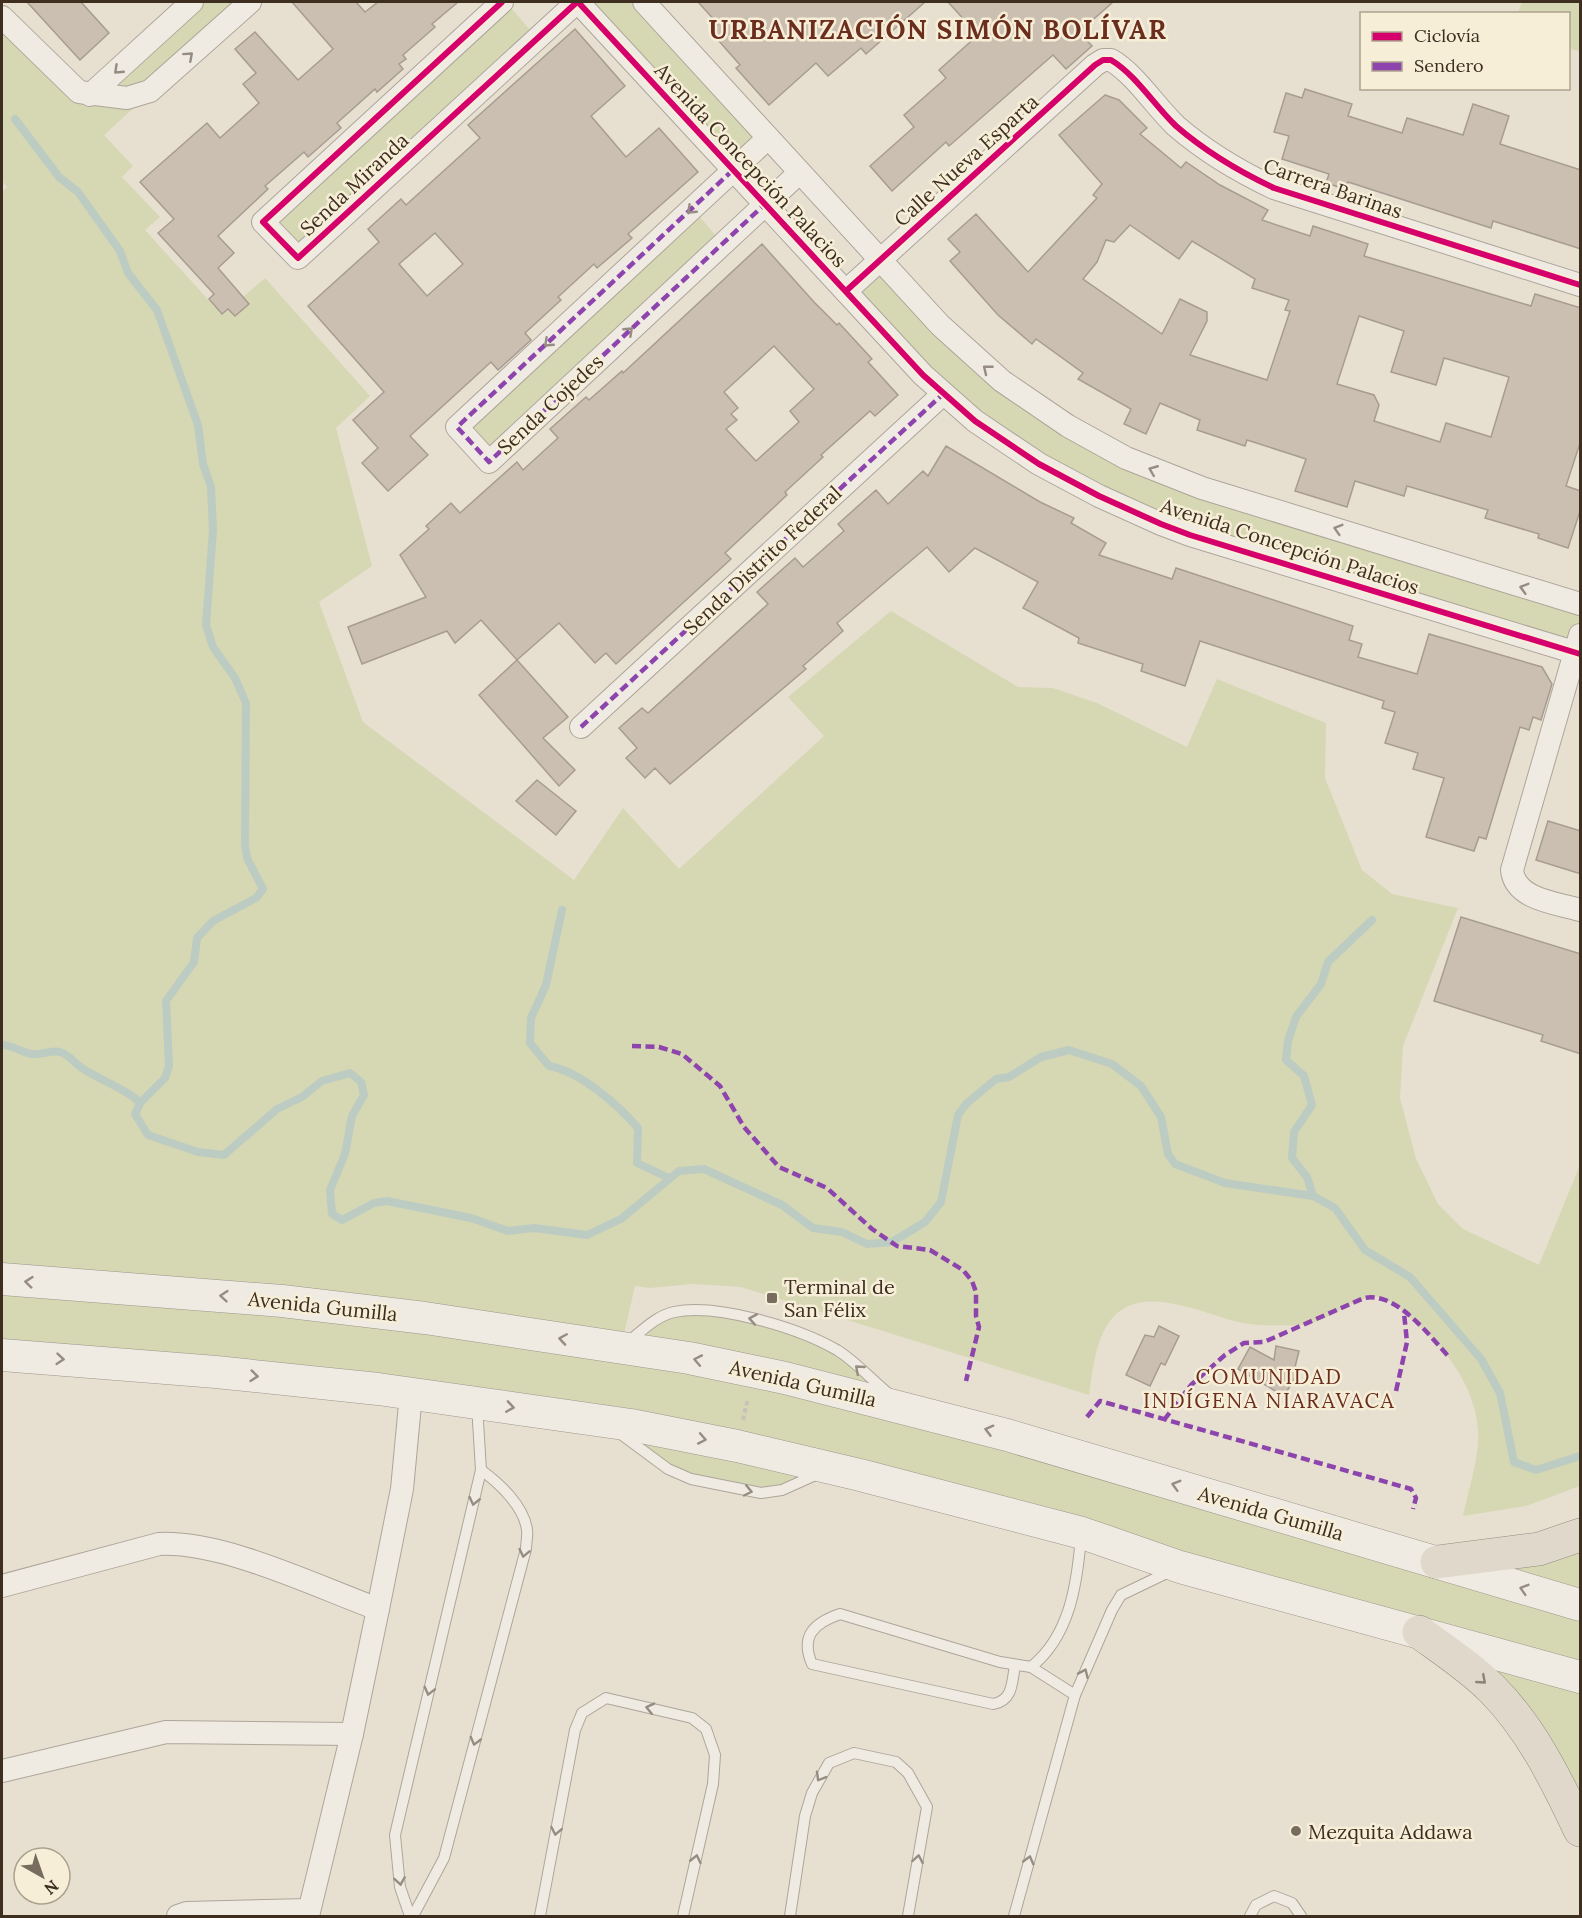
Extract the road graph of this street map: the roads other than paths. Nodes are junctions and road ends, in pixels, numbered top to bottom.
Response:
1 (192, 2) edge
2 (250, 2) edge
3 (502, 2) edge
4 (577, 2) edge
5 (644, 2) edge
6 (2, 17) edge
7 (1111, 60) joint
8 (90, 95) junction
9 (768, 138) junction
10 (733, 170) junction
11 (799, 173) junction
12 (765, 204) junction
13 (880, 261) junction
14 (1581, 285) edge
15 (846, 291) junction
16 (942, 394) junction
17 (1581, 604) edge
18 (1579, 647) edge
19 (581, 727) dead end
20 (1581, 910) edge
21 (2, 1279) edge
22 (621, 1348) junction
23 (2, 1355) edge
24 (411, 1394) junction
25 (477, 1401) junction
26 (903, 1407) junction
27 (603, 1422) junction
28 (831, 1468) junction
29 (481, 1470) junction
30 (1082, 1533) junction
31 (1581, 1535) edge
32 (1437, 1562) junction
33 (1180, 1567) junction
34 (2, 1586) edge
35 (1581, 1605) edge
36 (378, 1609) junction
37 (1419, 1632) junction
38 (1016, 1665) junction
39 (1031, 1667) junction
40 (1581, 1677) edge
41 (1075, 1695) junction
42 (352, 1734) junction
43 (2, 1771) edge
44 (1581, 1830) edge
45 (308, 1913) edge
46 (178, 1917) edge
47 (412, 1917) edge
48 (540, 1917) edge
49 (683, 1917) edge
50 (790, 1917) edge
51 (908, 1917) edge
52 (1014, 1917) edge
53 (1250, 1917) edge
54 (1301, 1917) edge

1 -> 8 street
8 -> 2 street
3 - 4 street, Senda Miranda
4 - 10 street, Avenida Concepción Palacios
5 - 9 street, Avenida Concepción Palacios
6 - 8 street
7 - 13 street, Calle Nueva Esparta
7 - 14 street, Carrera Barinas
9 - 10 street, Senda Cojedes
9 - 11 street, Avenida Concepción Palacios
10 - 12 street, Avenida Concepción Palacios
10 -> 12 street, Senda Cojedes
11 - 12 street, Senda Cojedes
11 - 13 street, Avenida Concepción Palacios
12 - 15 street, Avenida Concepción Palacios
13 - 15 street, Calle Nueva Esparta
17 -> 13 street, Avenida Concepción Palacios
15 - 16 street, Avenida Concepción Palacios
16 - 18 street, Avenida Concepción Palacios
16 - 19 street, Senda Distrito Federal
18 - 20 street
22 -> 21 main road, Avenida Gumilla
26 -> 22 main road, Avenida Gumilla
26 -> 22 lane
23 -> 24 main road
24 - 25 main road
24 - 36 street
25 -> 27 main road
25 - 29 lane
32 -> 26 main road, Avenida Gumilla
27 -> 28 main road
27 -> 28 lane
28 - 30 main road
29 -> 47 lane
29 -> 47 lane
30 - 33 main road
30 - 39 lane
31 - 32 highway
35 -> 32 main road, Avenida Gumilla
33 - 37 main road
41 -> 33 lane
34 - 36 street
36 - 42 street
37 - 40 main road
37 -> 44 highway
38 - 38 lane
38 - 39 lane
39 - 41 lane
52 -> 41 lane
42 - 43 street
42 - 45 street
45 - 46 street
49 -> 48 lane
51 -> 50 lane
53 - 54 lane

